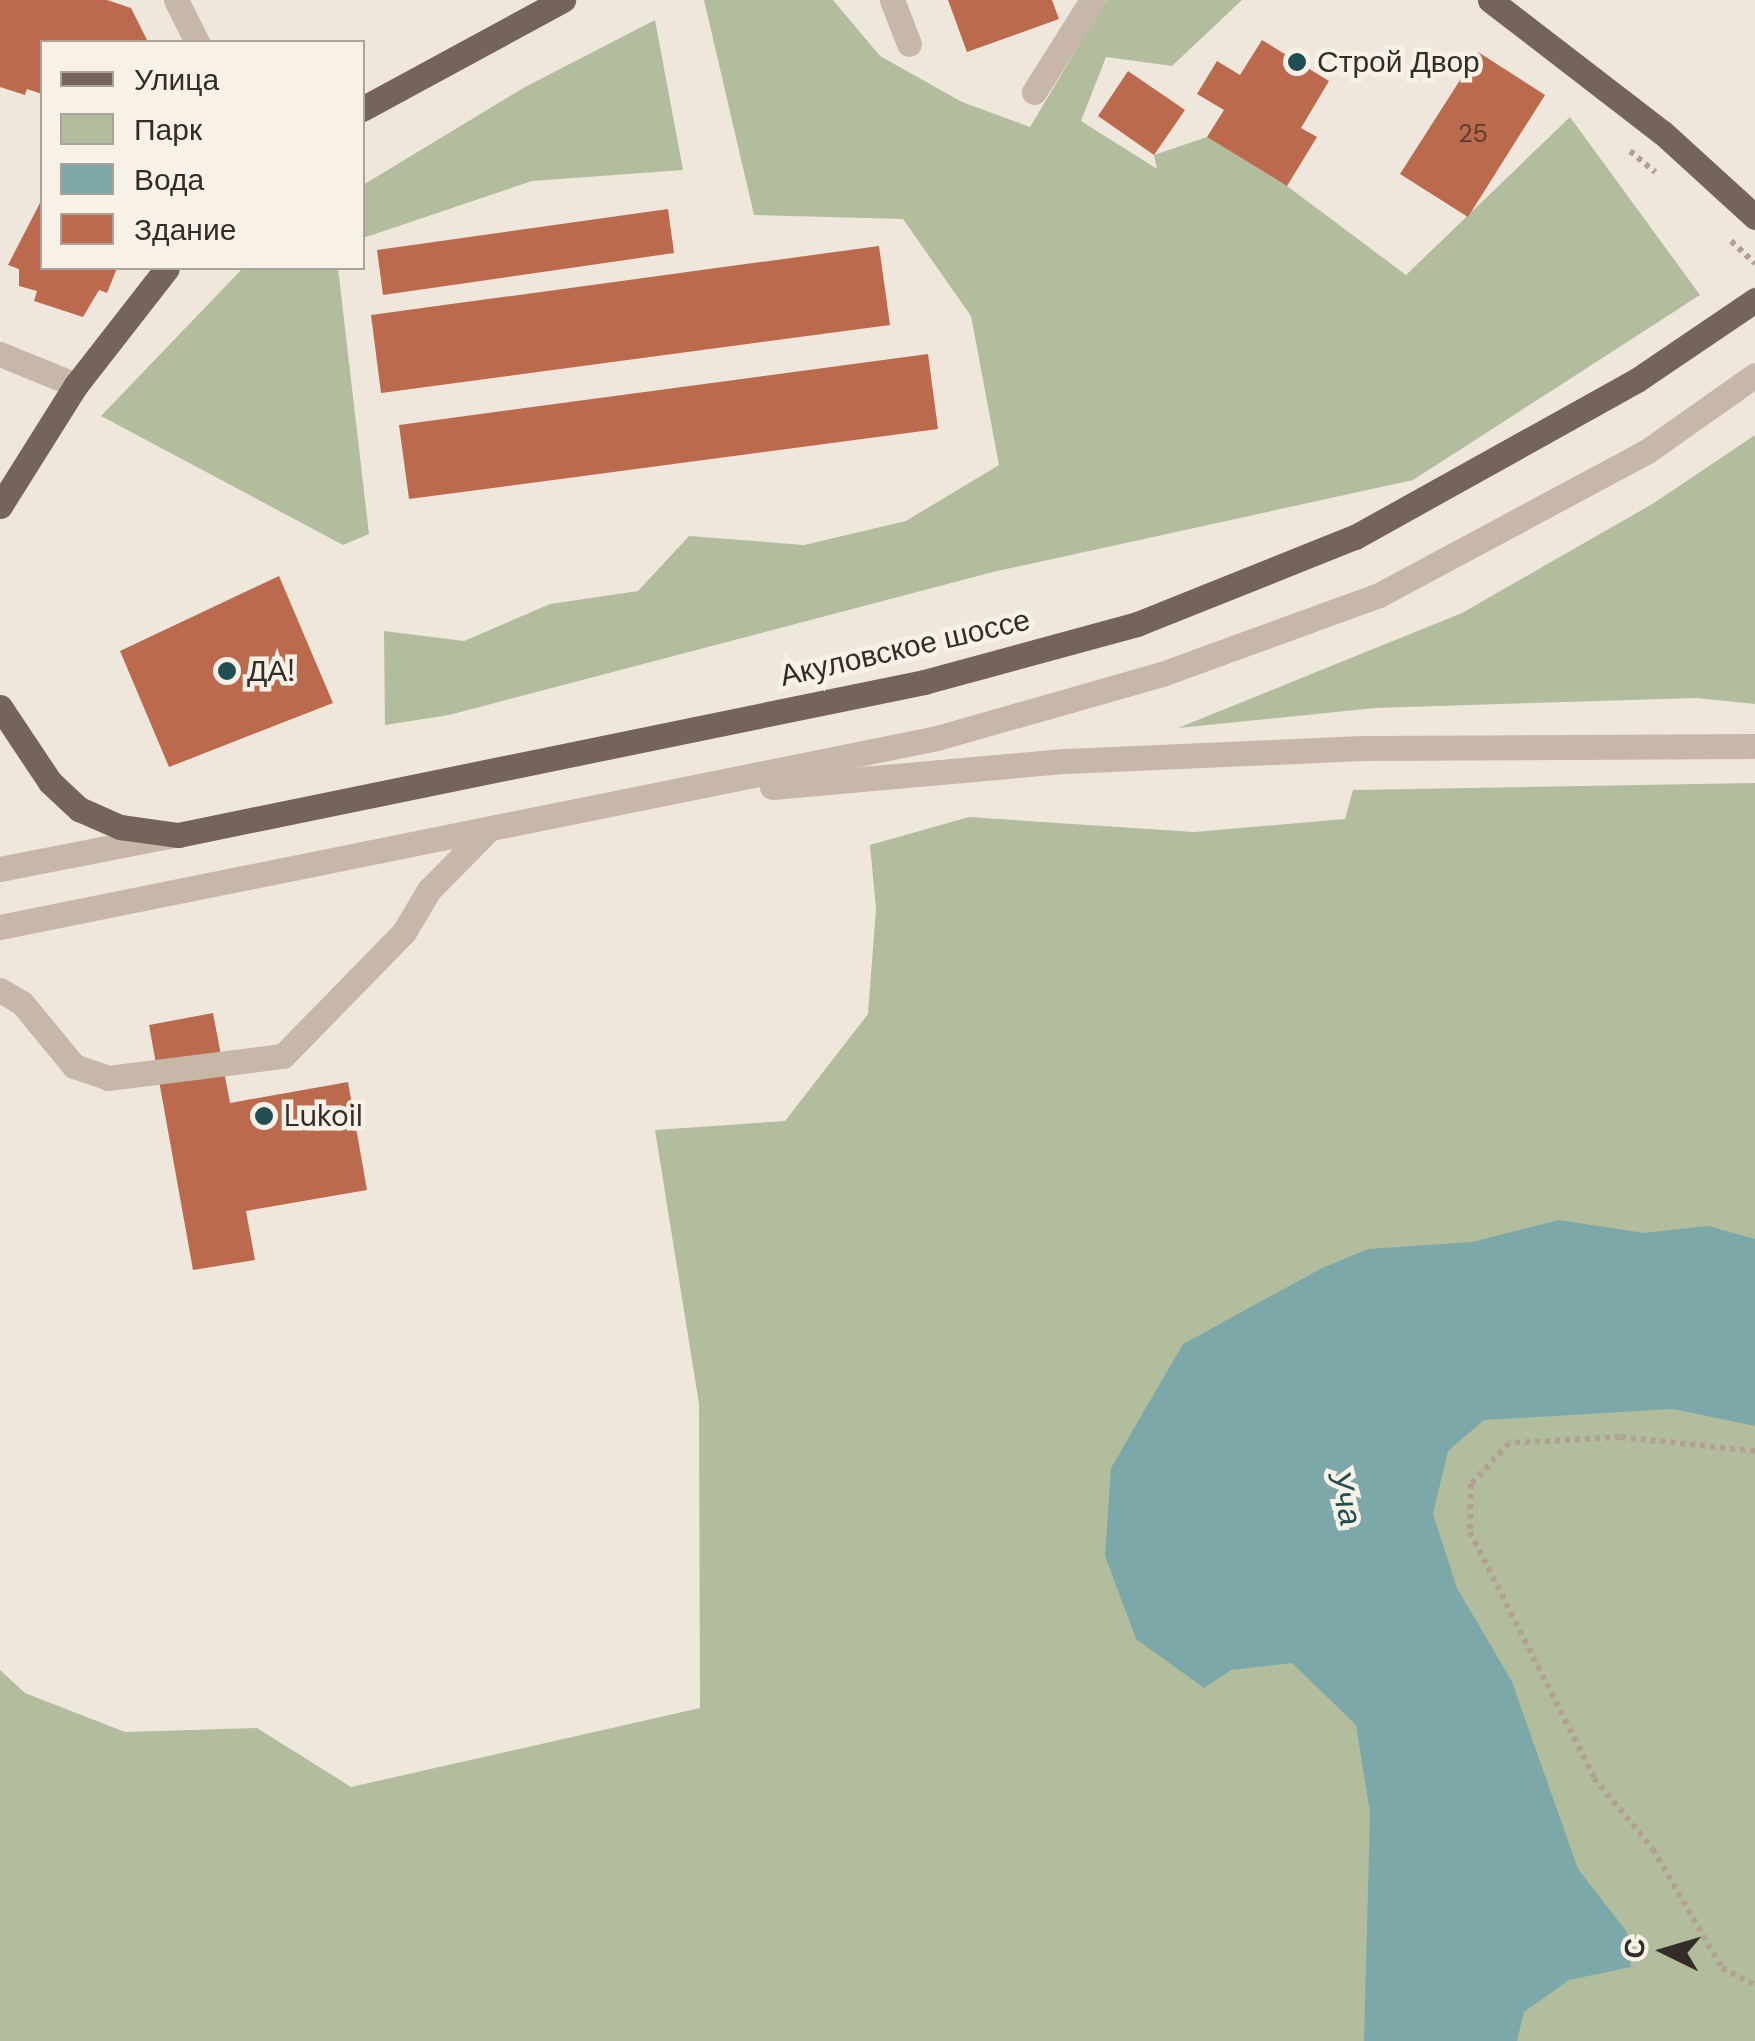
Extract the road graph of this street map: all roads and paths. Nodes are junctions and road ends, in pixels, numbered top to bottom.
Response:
1 (176, 0) edge
2 (562, 0) edge
3 (892, 0) edge
4 (1092, 0) edge
5 (1490, 0) edge
6 (195, 40) edge
7 (908, 44) dead end
8 (1034, 92) dead end
9 (365, 107) edge
10 (1755, 216) edge
11 (165, 270) edge
12 (1755, 300) edge
13 (0, 354) edge
14 (1755, 374) edge
15 (76, 385) junction
16 (0, 506) edge
17 (0, 707) edge
18 (1755, 746) edge
19 (652, 797) junction
20 (489, 830) junction
21 (178, 834) junction
22 (0, 869) edge
23 (0, 927) edge
24 (0, 990) edge
25 (1755, 1451) edge
26 (1755, 1985) edge

1 - 6 street
2 - 9 main road
3 - 7 street
4 - 8 street
5 - 10 main road
11 - 15 main road
12 - 21 main road, Акуловское шоссе
13 - 15 street
14 - 19 street
15 - 16 main road
17 - 21 main road
18 - 19 street
19 - 20 street
20 - 23 street
20 - 24 street
21 - 22 street, Акуловское шоссе
25 - 26 path

